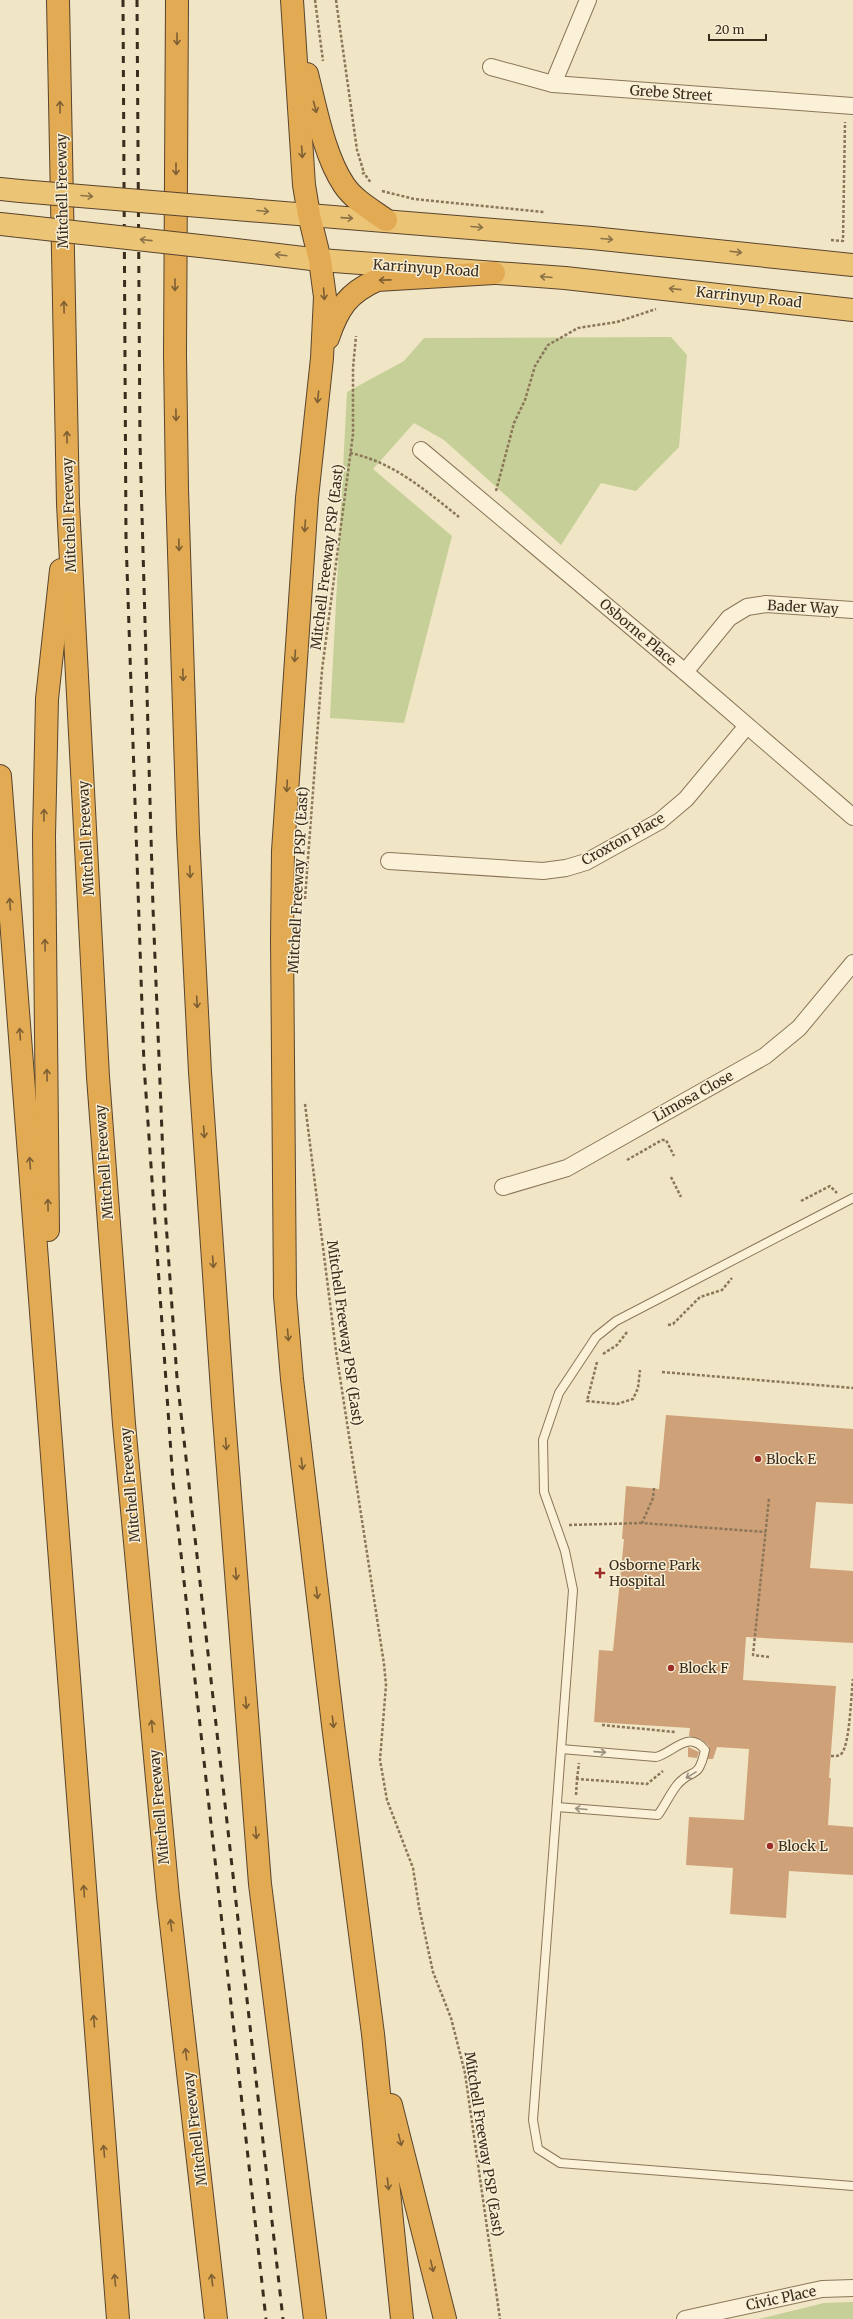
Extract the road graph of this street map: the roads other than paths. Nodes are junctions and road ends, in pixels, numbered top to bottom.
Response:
1 (58, 0) edge
2 (177, 0) edge
3 (292, 0) edge
4 (588, 0) edge
5 (294, 29) junction
6 (491, 67) dead end
7 (554, 84) junction
8 (849, 106) edge
9 (10, 190) edge
10 (309, 215) junction
11 (386, 220) junction
12 (10, 225) edge
13 (320, 260) junction
14 (853, 266) edge
15 (494, 273) junction
16 (853, 310) edge
17 (322, 358) junction
18 (421, 450) dead end
19 (68, 504) junction
20 (853, 610) edge
21 (685, 672) junction
22 (746, 727) junction
23 (0, 776) edge
24 (853, 817) edge
25 (390, 861) dead end
26 (853, 963) edge
27 (503, 1187) dead end
28 (853, 1198) edge
29 (51, 1440) junction
30 (561, 1749) junction
31 (557, 1807) junction
32 (373, 2034) junction
33 (853, 2186) edge
34 (853, 2288) edge
35 (118, 2319) edge
36 (216, 2319) edge
37 (315, 2319) edge
38 (402, 2319) edge
39 (445, 2319) edge
40 (685, 2319) edge

19 -> 1 highway, Mitchell Freeway
2 -> 37 highway
3 - 5 highway
4 - 7 street
5 -> 10 highway
5 -> 11 highway
6 - 7 street, Grebe Street
7 - 8 street, Grebe Street
9 -> 10 highway, bridge
10 -> 11 highway
10 - 13 highway
11 -> 14 highway
13 -> 12 highway, Karrinyup Road, bridge
13 - 15 highway, Karrinyup Road
13 -> 17 highway
16 -> 15 highway, Karrinyup Road
15 -> 17 highway
17 -> 32 highway
18 - 21 street, Osborne Place
29 -> 19 highway
36 -> 19 highway, Mitchell Freeway
20 - 21 street, Bader Way
21 - 22 street, Osborne Place
22 - 24 street, Osborne Place
22 - 25 street, Croxton Place
29 -> 23 highway
26 - 27 street, Limosa Close
28 - 30 lane
35 -> 29 highway
30 - 31 lane
30 -> 31 lane
31 - 33 lane
32 -> 38 highway
32 -> 39 highway
34 - 40 street, Civic Place

